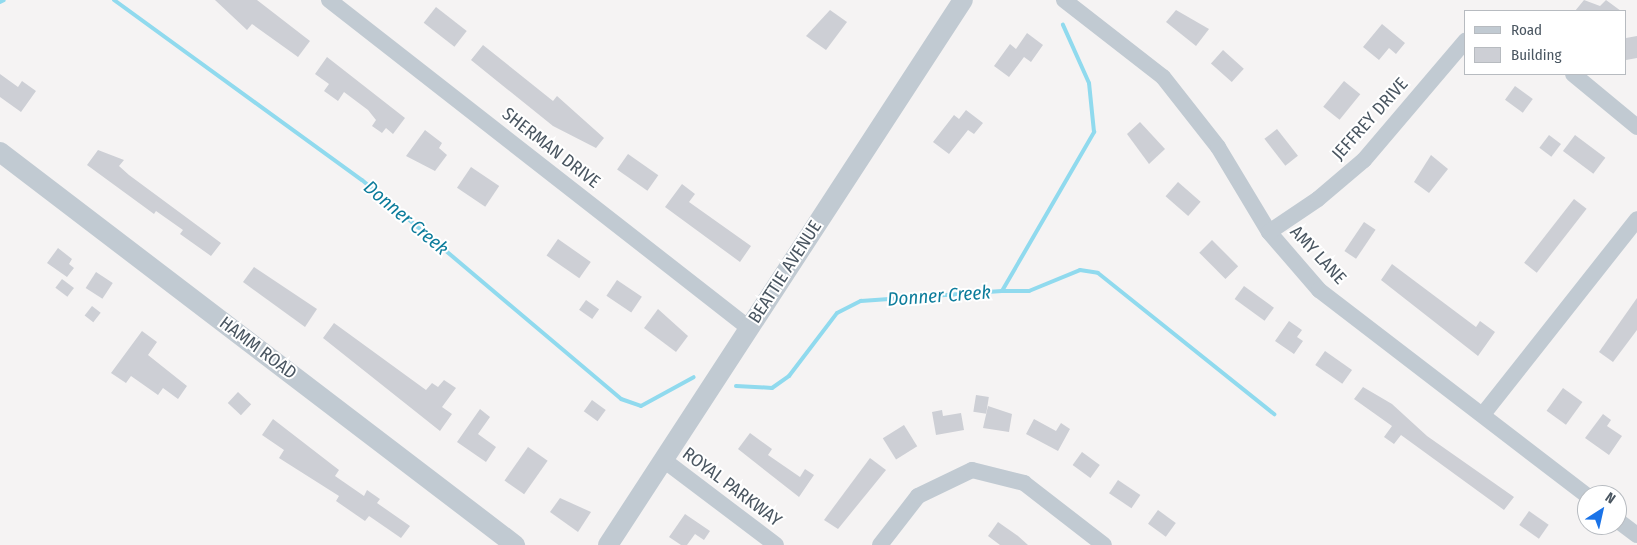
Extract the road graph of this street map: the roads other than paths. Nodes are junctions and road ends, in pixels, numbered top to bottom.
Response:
1 (329, 0) edge
2 (963, 0) edge
3 (1064, 0) edge
4 (1464, 42) edge
5 (1574, 75) edge
6 (1637, 127) edge
7 (0, 152) edge
8 (1637, 219) edge
9 (1269, 232) junction
10 (749, 328) junction
11 (1484, 413) junction
12 (665, 461) junction
13 (1577, 488) edge
14 (515, 545) edge
15 (608, 545) edge
16 (776, 545) edge
17 (880, 545) edge
18 (1104, 545) edge

1 - 10 street, SHERMAN DRIVE
2 - 10 street, BEATTIE AVENUE
3 - 9 street, AMY LANE
4 - 9 street, JEFFREY DRIVE
5 - 6 street
7 - 14 street, HAMM ROAD
8 - 11 street
9 - 11 street, AMY LANE
10 - 12 street, BEATTIE AVENUE
11 - 13 street, AMY LANE
12 - 15 street, BEATTIE AVENUE
12 - 16 street, ROYAL PARKWAY
17 - 18 street

